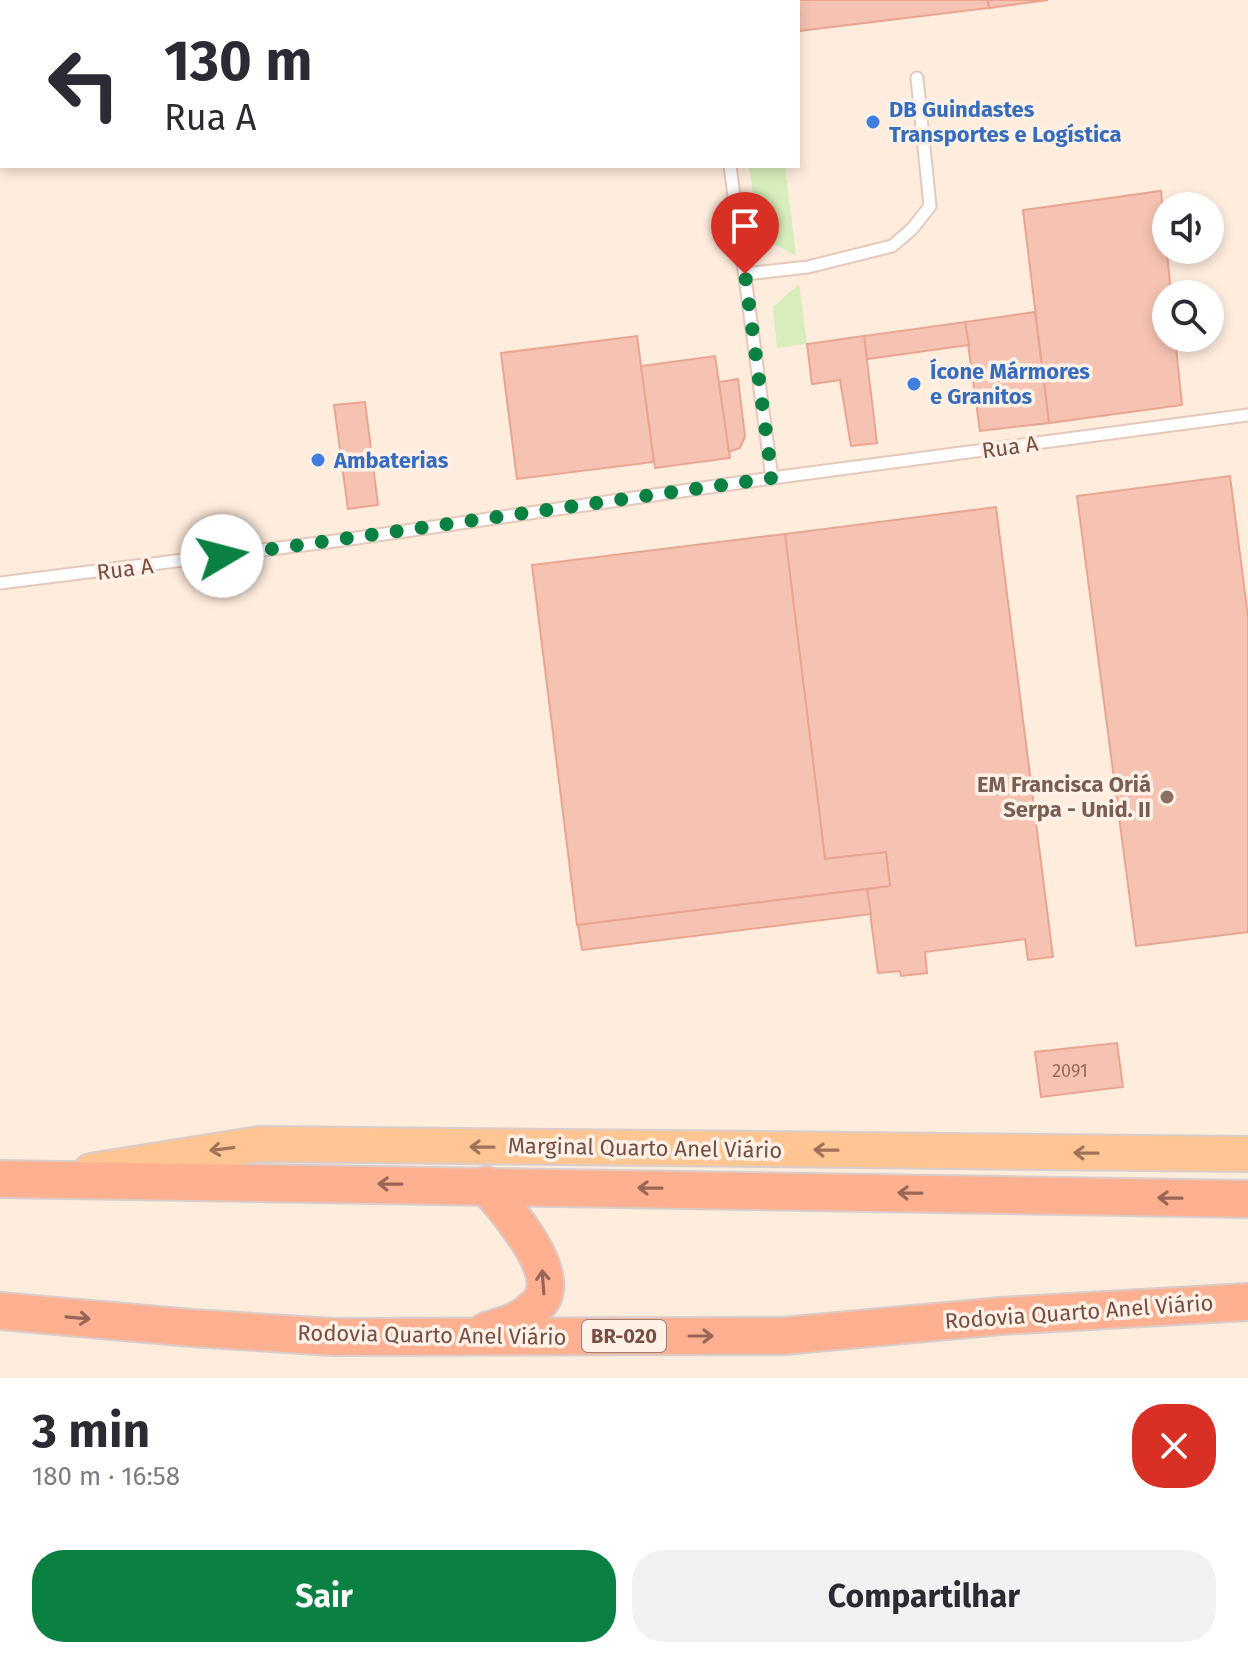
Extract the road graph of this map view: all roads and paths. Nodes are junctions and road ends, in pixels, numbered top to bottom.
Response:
1 (917, 78) dead end
2 (730, 168) edge
3 (745, 274) junction
4 (1248, 415) edge
5 (772, 478) junction
6 (0, 583) edge
7 (1248, 1154) edge
8 (0, 1179) edge
9 (44, 1179) junction
10 (486, 1185) junction
11 (1248, 1199) edge
12 (1248, 1302) edge
13 (0, 1311) edge
14 (465, 1337) junction

1 - 3 lane
2 - 3 lane
3 - 5 lane
4 - 5 lane, Rua A
5 - 6 lane, Rua A
7 -> 9 main road, Marginal Quarto Anel Viário
8 - 9 highway
10 -> 9 highway
11 -> 10 highway
14 -> 10 highway
14 -> 12 highway, Rodovia Quarto Anel Viário / BR-020
13 -> 14 highway, Rodovia Quarto Anel Viário / BR-020

